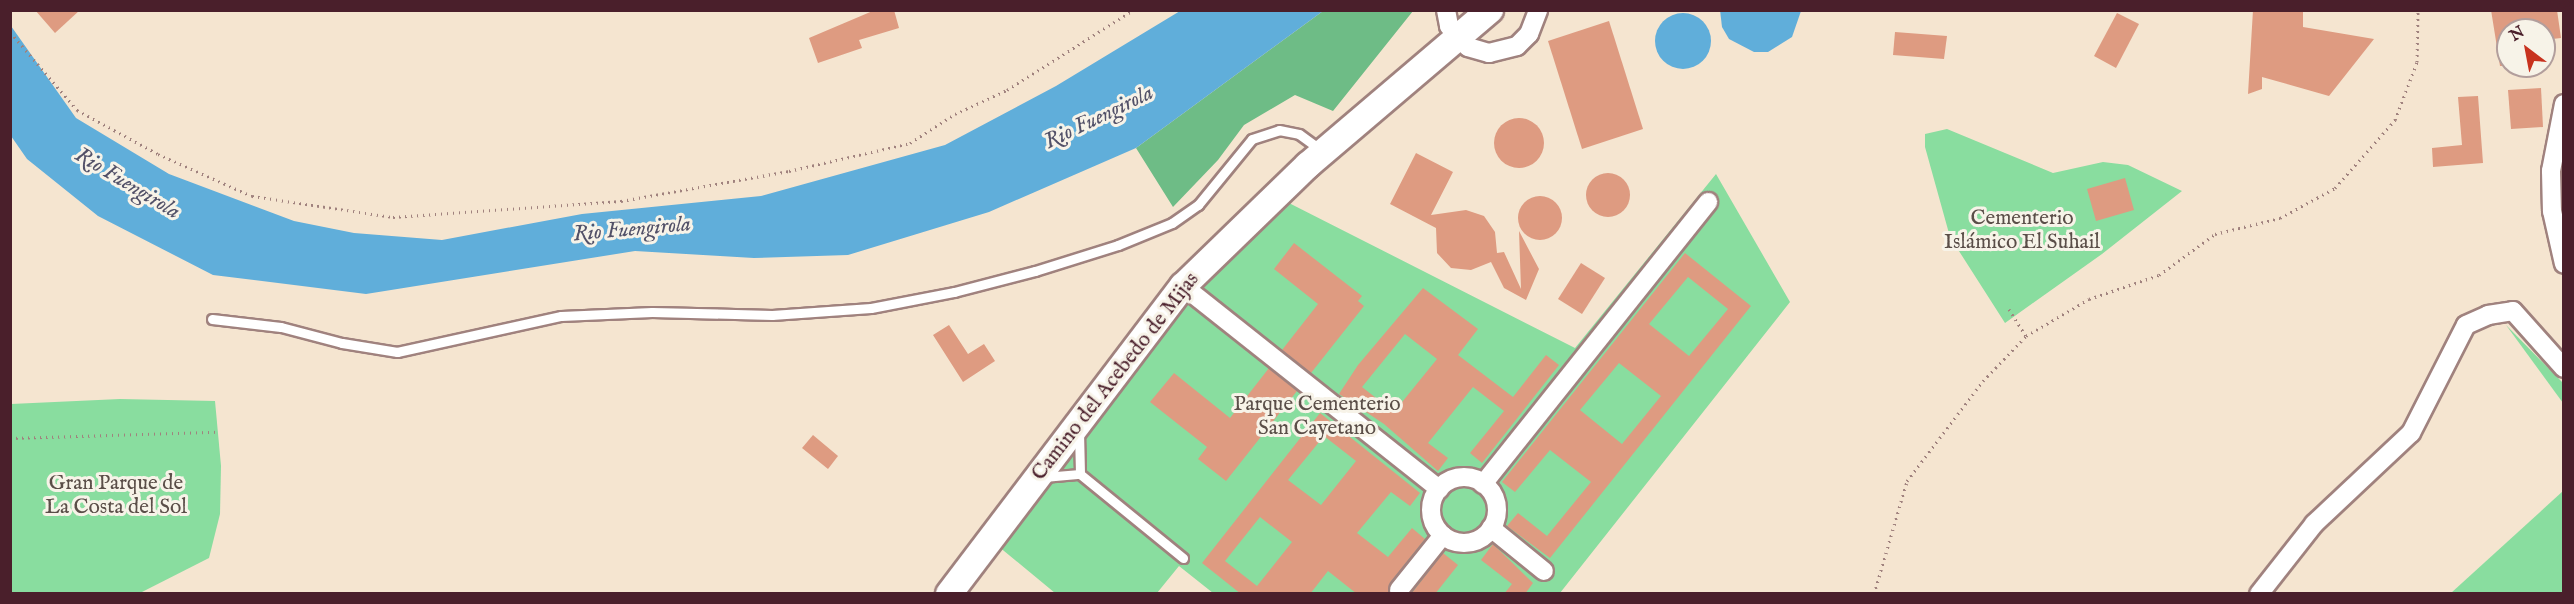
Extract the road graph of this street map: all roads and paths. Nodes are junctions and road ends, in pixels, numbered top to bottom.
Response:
1 (1133, 10) edge
2 (1446, 10) edge
3 (1490, 10) edge
4 (1538, 10) edge
5 (2418, 10) edge
6 (10, 32) edge
7 (1458, 37) junction
8 (2564, 104) edge
9 (1324, 152) junction
10 (1708, 202) dead end
11 (2564, 264) edge
12 (1183, 285) junction
13 (2009, 309) dead end
14 (212, 319) dead end
15 (2026, 336) junction
16 (2564, 368) edge
17 (1079, 427) junction
18 (218, 432) dead end
19 (10, 438) edge
20 (1080, 474) junction
21 (1040, 477) junction
22 (1483, 484) junction
23 (1439, 489) junction
24 (1491, 528) junction
25 (1443, 535) junction
26 (1183, 558) dead end
27 (1544, 571) dead end
28 (1399, 590) dead end
29 (949, 594) edge
30 (1874, 594) edge
31 (2259, 594) edge

1 - 6 path
2 - 7 street
3 - 7 street, Camino del Acebedo de Mijas
4 - 7 street
5 - 15 path
7 - 9 street, Camino del Acebedo de Mijas
8 - 11 street
9 - 12 street, Camino del Acebedo de Mijas
9 - 14 lane
10 - 22 street
12 - 17 street, Camino del Acebedo de Mijas
12 - 23 street
13 - 15 path
15 - 30 path
16 - 31 street
17 - 20 lane
17 - 21 street, Camino del Acebedo de Mijas
18 - 19 path
20 - 21 lane
20 - 26 lane
21 - 29 street, Camino del Acebedo de Mijas
22 - 23 street
22 - 24 street
23 - 25 street
24 - 25 street
24 - 27 street
25 - 28 street

